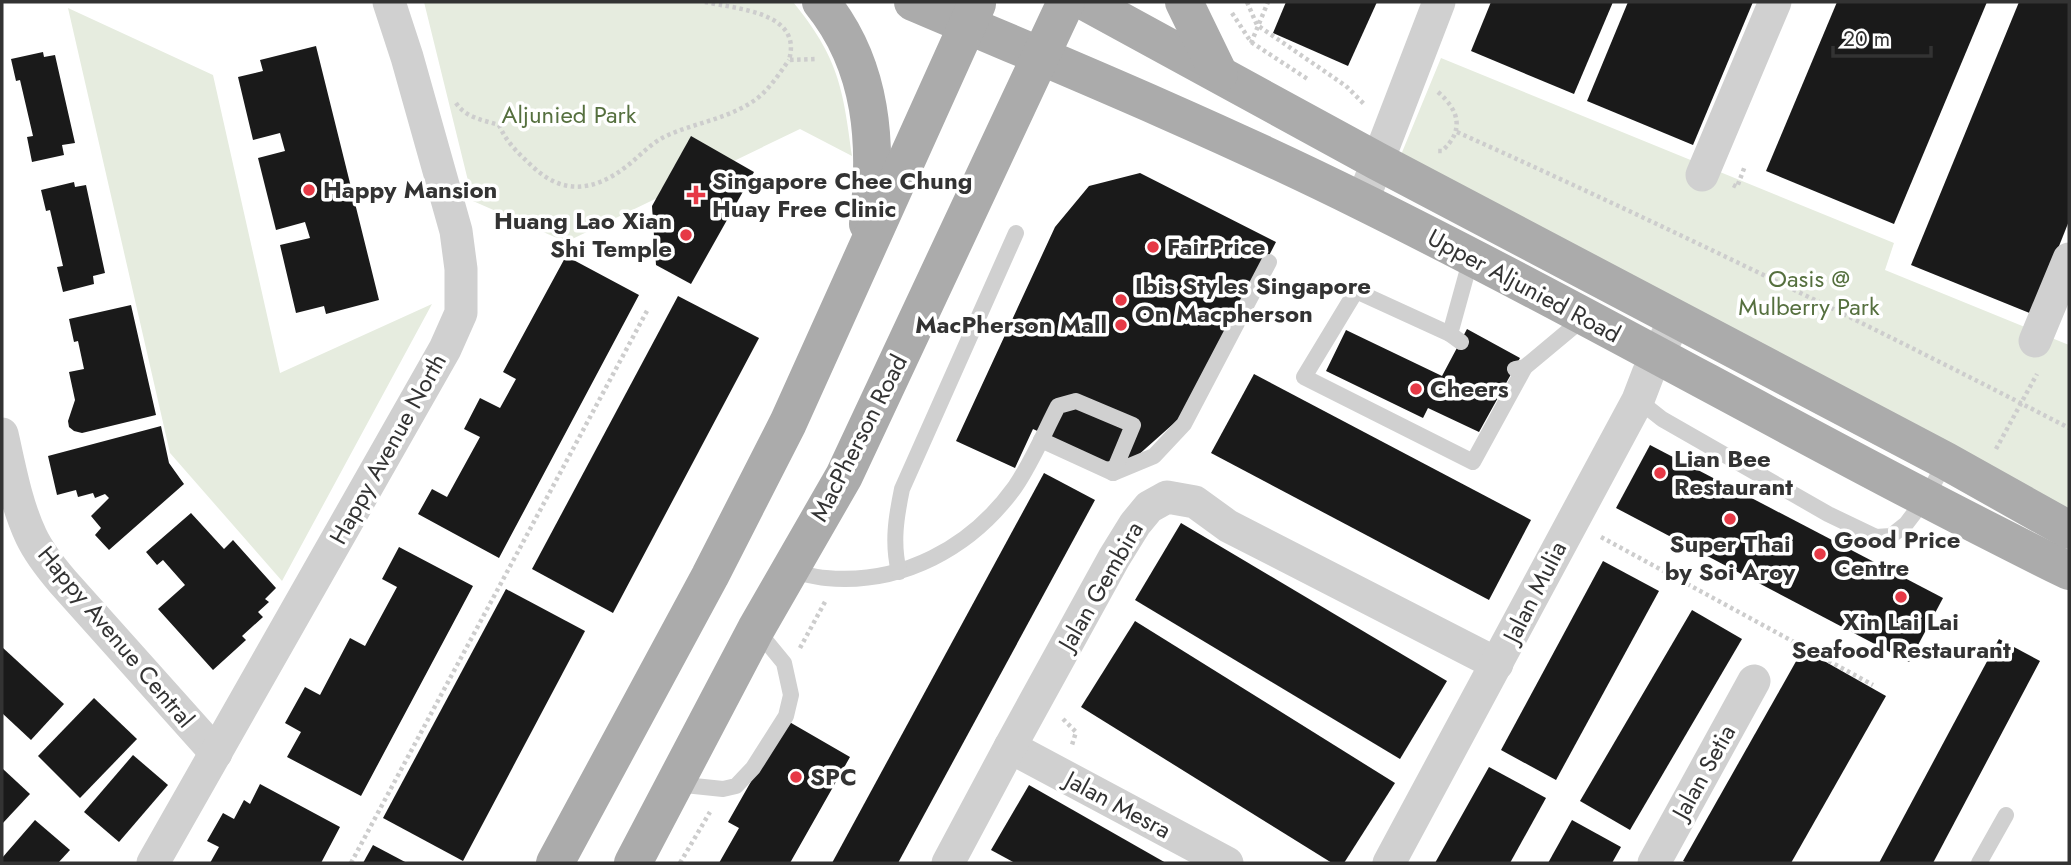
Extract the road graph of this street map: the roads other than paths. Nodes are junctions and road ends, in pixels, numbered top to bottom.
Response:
1 (388, 2) edge
2 (821, 2) edge
3 (913, 2) edge
4 (1066, 2) edge
5 (1086, 2) edge
6 (1184, 2) edge
7 (1439, 2) edge
8 (1775, 2) edge
9 (973, 14) edge
10 (1042, 55) junction
11 (1226, 78) junction
12 (1379, 135) junction
13 (1702, 175) dead end
14 (1362, 201) junction
15 (1016, 233) dead end
16 (1471, 258) junction
17 (862, 260) junction
18 (2069, 260) edge
19 (1269, 262) dead end
20 (1585, 317) junction
21 (1676, 318) junction
22 (2035, 341) road end
23 (1657, 356) junction
24 (1638, 400) junction
25 (2, 435) edge
26 (1041, 440) junction
27 (1945, 461) junction
28 (1113, 473) junction
29 (1925, 499) junction
30 (2069, 530) edge
31 (789, 571) junction
32 (2069, 571) edge
33 (899, 572) junction
34 (757, 629) junction
35 (1497, 664) junction
36 (1754, 681) dead end
37 (1010, 747) junction
38 (216, 753) junction
39 (675, 784) junction
40 (2006, 815) dead end
41 (153, 863) edge
42 (555, 863) edge
43 (633, 863) edge
44 (948, 863) edge
45 (1227, 863) edge
46 (1390, 863) edge
47 (1654, 863) edge
48 (1979, 863) edge

1 - 38 street, Happy Avenue North
2 - 17 main road
3 - 9 main road, Upper Aljunied Road
4 - 10 main road, MacPherson Road
5 - 11 main road, Upper Aljunied Road
6 - 11 main road
7 - 12 street
8 - 13 street
9 - 10 main road, Upper Aljunied Road
9 - 17 main road
10 - 14 main road, Upper Aljunied Road
10 - 31 main road, MacPherson Road
11 - 12 main road, Upper Aljunied Road
12 - 14 street
12 - 21 main road, Upper Aljunied Road
14 - 16 main road, Upper Aljunied Road
15 - 33 lane
16 - 20 main road, Upper Aljunied Road
16 - 20 lane
17 - 42 main road
18 - 22 street
19 - 28 lane
20 - 23 main road, Upper Aljunied Road
21 - 23 street, Jalan Mulia
21 - 27 main road, Upper Aljunied Road
23 - 24 street, Jalan Mulia
23 - 29 main road, Upper Aljunied Road
24 - 29 lane
24 - 35 street, Jalan Mulia
25 - 38 street, Happy Avenue Central
26 - 28 lane
26 - 28 lane
26 - 33 lane
27 - 29 lane
27 - 30 main road, Upper Aljunied Road
29 - 32 main road, Upper Aljunied Road
31 - 33 lane
31 - 34 main road, MacPherson Road
34 - 39 main road, MacPherson Road
34 - 39 lane
35 - 37 street, Jalan Gembira
35 - 46 street, Jalan Mulia
36 - 47 street, Jalan Setia
37 - 44 street, Jalan Gembira
37 - 45 street, Jalan Mesra
38 - 41 street, Happy Avenue North
39 - 43 main road, MacPherson Road
40 - 48 lane

